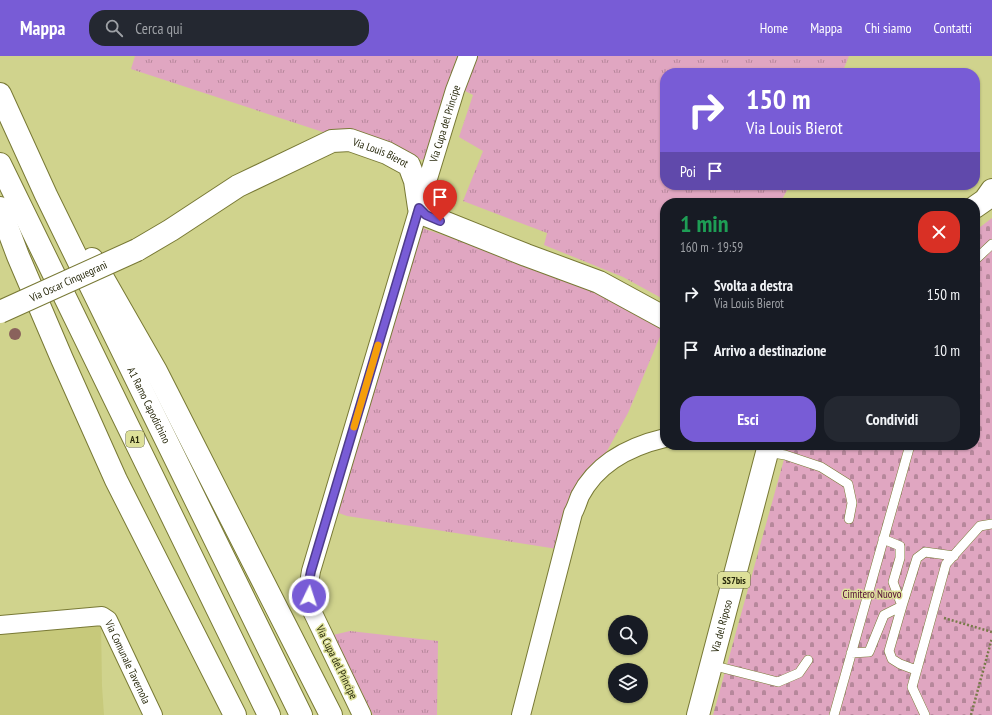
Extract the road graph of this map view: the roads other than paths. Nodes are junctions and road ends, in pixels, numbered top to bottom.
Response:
1 (468, 56) edge
2 (0, 94) edge
3 (0, 164) edge
4 (992, 190) edge
5 (46, 195) junction
6 (980, 204) edge
7 (0, 208) edge
8 (419, 208) junction
9 (992, 244) edge
10 (137, 250) joint
11 (980, 255) edge
12 (0, 312) edge
13 (660, 315) edge
14 (660, 439) edge
15 (767, 450) edge
16 (773, 450) edge
17 (909, 450) edge
18 (849, 519) dead end
19 (992, 524) edge
20 (883, 539) junction
21 (954, 556) junction
22 (902, 606) junction
23 (0, 625) edge
24 (851, 653) junction
25 (808, 660) dead end
26 (711, 665) junction
27 (916, 670) junction
28 (153, 715) edge
29 (235, 715) edge
30 (269, 715) edge
31 (301, 715) edge
32 (331, 715) edge
33 (362, 715) edge
34 (521, 715) edge
35 (698, 715) edge
36 (834, 715) edge
37 (925, 715) edge

1 - 8 street, Via Cupa del Principe
2 - 5 main road, A1 Ramo Capodichino / A1
3 - 30 main road, A1
4 - 6 main road
5 - 31 main road, A1 Ramo Capodichino / A1
5 - 32 main road
7 - 29 main road
8 - 10 main road, Via Louis Bierot
8 - 13 main road
8 - 33 street, Via Cupa del Principe
9 - 11 lane
10 - 12 main road, Via Oscar Cinquegrani, bridge
14 - 34 street
15 - 26 main road, Via del Riposo / SS7bis
16 - 18 lane
17 - 20 lane
19 - 21 lane
20 - 22 lane
20 - 24 lane
21 - 22 lane
21 - 27 lane
22 - 24 lane
22 - 27 lane
23 - 28 street, Via Comunale Tavernola
24 - 36 lane
25 - 26 lane
26 - 35 main road, Via del Riposo / SS7bis
27 - 37 lane

